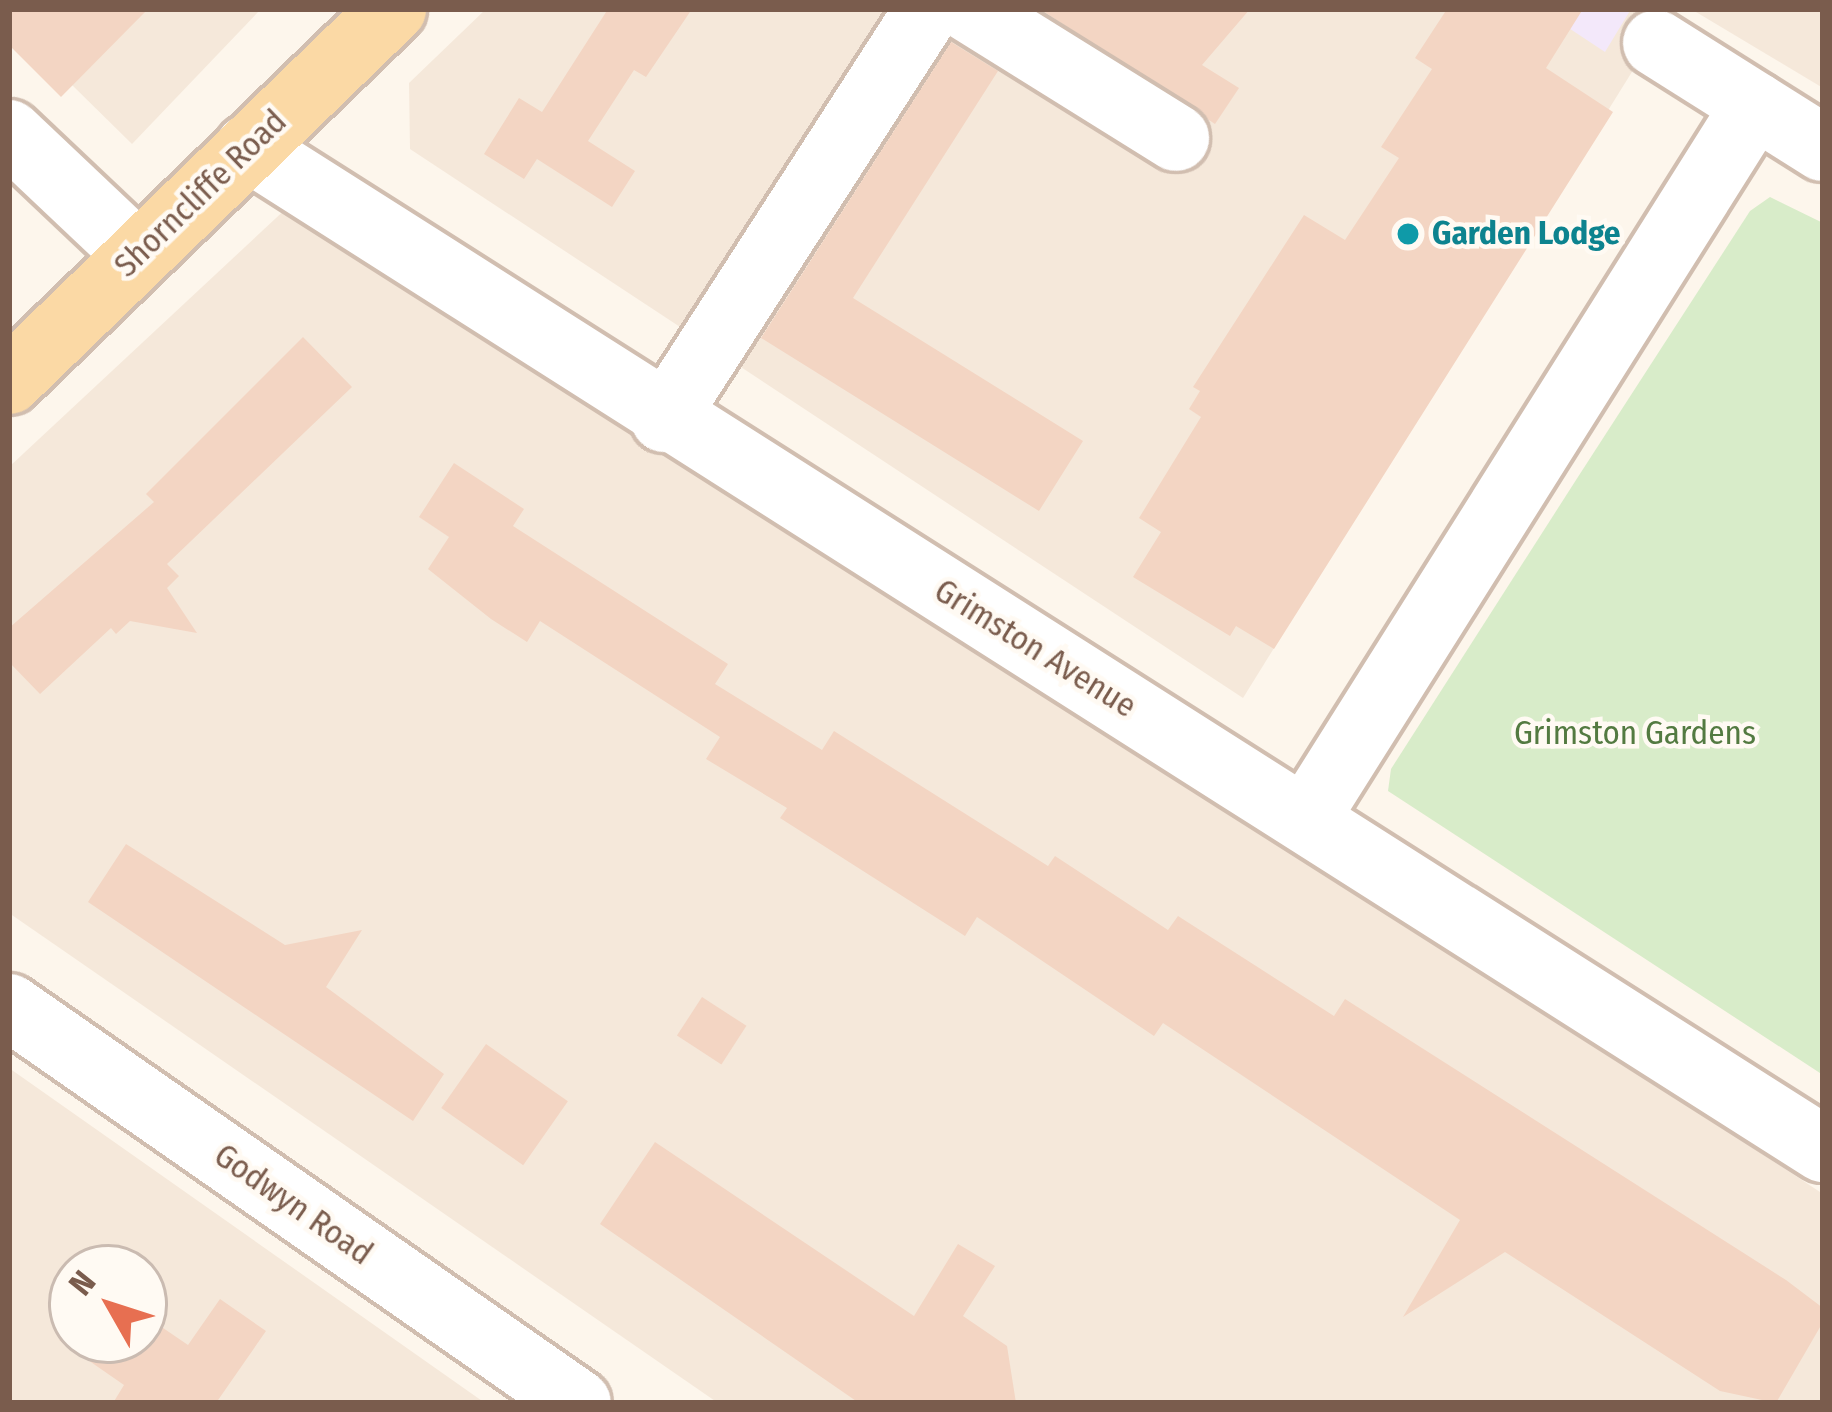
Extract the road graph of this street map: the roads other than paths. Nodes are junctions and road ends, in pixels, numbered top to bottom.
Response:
1 (393, 9) edge
2 (928, 9) edge
3 (969, 9) edge
4 (1656, 43) dead end
5 (1755, 105) junction
6 (9, 133) edge
7 (1177, 137) dead end
8 (248, 148) junction
9 (1823, 148) edge
10 (137, 254) junction
11 (9, 381) edge
12 (664, 419) junction
13 (1307, 817) junction
14 (9, 1007) edge
15 (1823, 1149) edge
16 (578, 1403) edge

1 - 8 main road, Shorncliffe Road
2 - 12 street
3 - 7 street
4 - 5 street
5 - 9 street
5 - 13 street
6 - 10 street
8 - 10 main road, Shorncliffe Road
8 - 12 street, Grimston Avenue
10 - 11 main road, Shorncliffe Road
12 - 13 street, Grimston Avenue
13 - 15 street, Grimston Avenue
14 - 16 street, Godwyn Road

